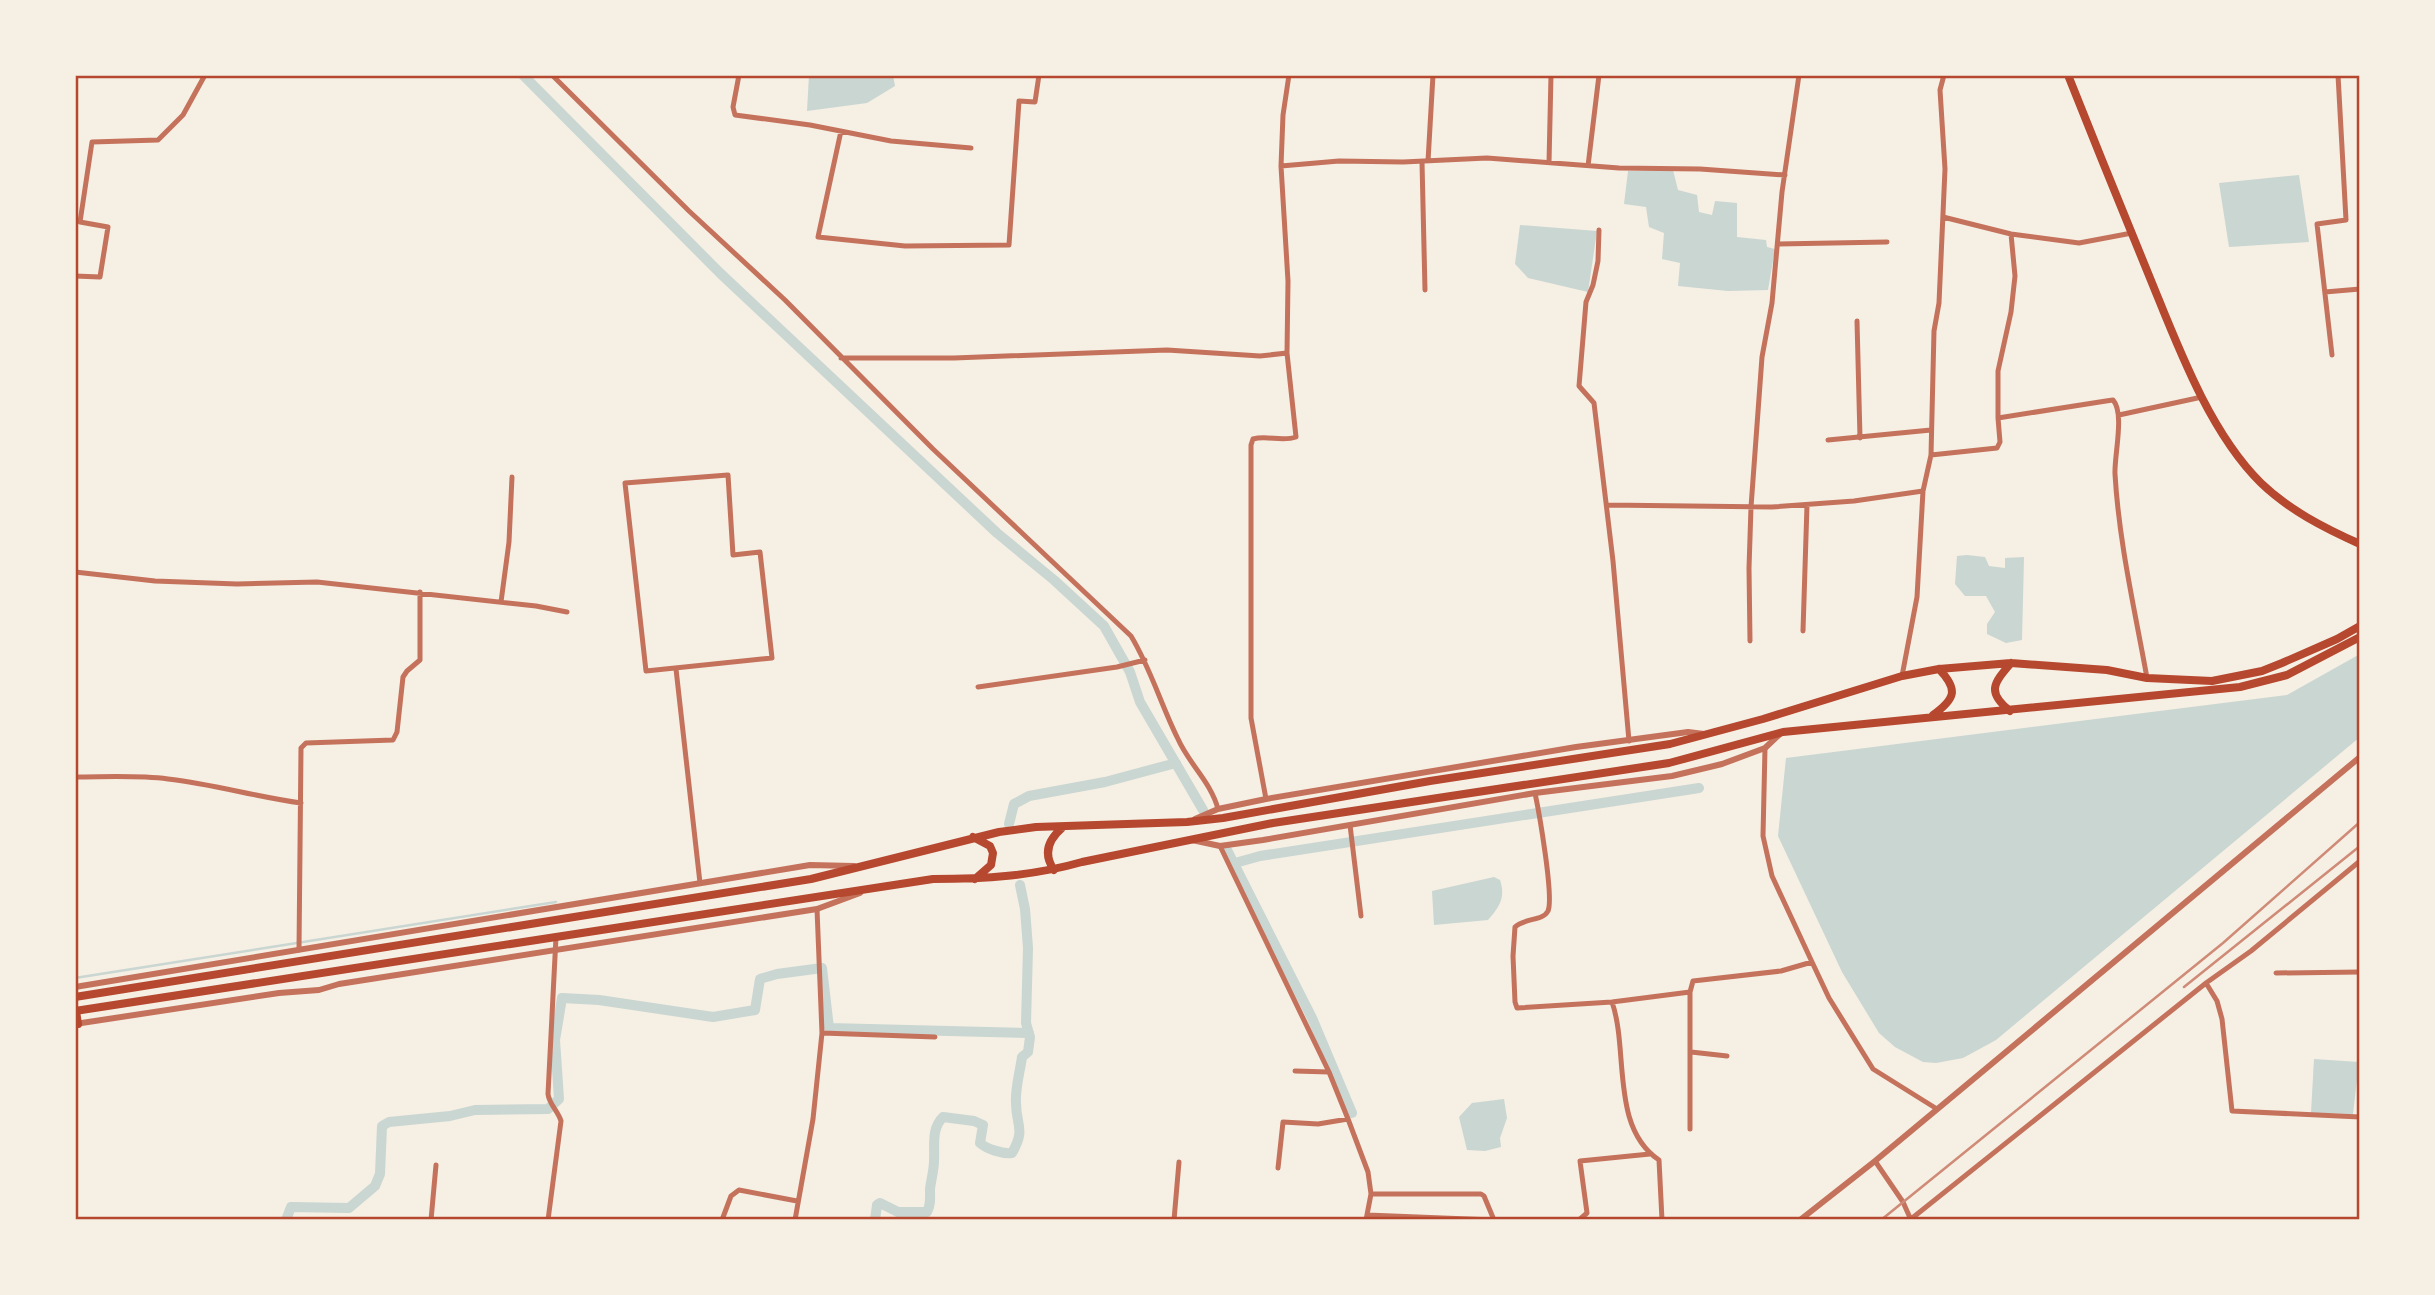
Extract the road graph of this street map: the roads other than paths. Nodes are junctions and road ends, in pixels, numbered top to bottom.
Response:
1 (205, 75) edge
2 (552, 75) edge
3 (739, 75) edge
4 (1039, 75) edge
5 (1289, 75) edge
6 (1433, 75) edge
7 (1551, 75) edge
8 (1599, 75) edge
9 (1799, 75) edge
10 (1944, 75) edge
11 (2068, 75) edge
12 (2339, 75) edge
13 (841, 131) junction
14 (971, 148) dead end
15 (1425, 162) junction
16 (1549, 163) junction
17 (1281, 166) junction
18 (1588, 166) junction
19 (1785, 175) junction
20 (1943, 217) junction
21 (1600, 230) dead end
22 (2011, 233) junction
23 (2132, 233) junction
24 (1886, 242) dead end
25 (1778, 244) junction
26 (75, 276) edge
27 (2360, 289) edge
28 (1425, 290) dead end
29 (2325, 292) junction
30 (1857, 321) dead end
31 (1287, 353) junction
32 (2332, 355) dead end
33 (841, 358) junction
34 (2202, 397) junction
35 (2119, 415) junction
36 (1998, 418) junction
37 (1931, 430) junction
38 (1860, 438) junction
39 (1828, 440) dead end
40 (1931, 455) junction
41 (512, 477) dead end
42 (1923, 491) junction
43 (1607, 505) junction
44 (1807, 505) junction
45 (1751, 507) junction
46 (2360, 544) edge
47 (75, 572) edge
48 (420, 592) junction
49 (501, 602) junction
50 (567, 612) dead end
51 (2360, 626) edge
52 (1803, 631) dead end
53 (2360, 638) edge
54 (1750, 641) dead end
55 (1144, 660) junction
56 (2011, 663) junction
57 (676, 669) junction
58 (1939, 669) junction
59 (1902, 676) junction
60 (2147, 678) junction
61 (978, 687) dead end
62 (2010, 711) junction
63 (1933, 715) junction
64 (1783, 732) junction
65 (1709, 734) junction
66 (1629, 741) junction
67 (1765, 748) junction
68 (2360, 757) edge
69 (75, 777) edge
70 (1535, 793) junction
71 (1266, 799) junction
72 (301, 803) junction
73 (1218, 809) junction
74 (1187, 822) junction
75 (1062, 828) junction
76 (1351, 829) junction
77 (973, 837) junction
78 (1187, 839) junction
79 (1220, 845) junction
80 (2360, 861) edge
81 (866, 866) junction
82 (1054, 870) junction
83 (974, 879) junction
84 (700, 883) junction
85 (869, 890) junction
86 (817, 909) junction
87 (1361, 916) dead end
88 (556, 937) junction
89 (299, 950) junction
90 (556, 950) junction
91 (1812, 962) junction
92 (2360, 972) edge
93 (2276, 973) dead end
94 (2206, 984) junction
95 (75, 987) edge
96 (1690, 992) junction
97 (75, 997) edge
98 (1612, 1002) junction
99 (75, 1011) edge
100 (76, 1024) edge
101 (822, 1033) junction
102 (935, 1037) dead end
103 (1691, 1052) junction
104 (1727, 1056) dead end
105 (1295, 1072) dead end
106 (1329, 1072) junction
107 (1937, 1109) junction
108 (2360, 1117) edge
109 (1348, 1119) junction
110 (1690, 1129) dead end
111 (1650, 1154) junction
112 (1875, 1161) junction
113 (1179, 1162) dead end
114 (436, 1165) dead end
115 (1278, 1168) dead end
116 (1371, 1194) junction
117 (797, 1201) junction
118 (1367, 1217) edge
119 (1911, 1219) edge
120 (431, 1220) edge
121 (548, 1220) edge
122 (722, 1220) edge
123 (795, 1220) edge
124 (1174, 1220) edge
125 (1494, 1220) edge
126 (1579, 1220) edge
127 (1662, 1220) edge
128 (1800, 1220) edge

1 - 26 street
2 - 33 street
3 - 13 street
4 - 13 street
5 - 17 street
6 - 15 street
7 - 16 street
8 - 18 street
9 - 19 street
10 - 20 street
11 - 23 main road
12 - 29 street
13 - 14 street
15 - 16 street
15 - 17 street
15 - 28 street
16 - 18 street
17 - 31 street
18 - 19 street
19 - 25 street
20 - 22 street
20 - 37 street
21 - 43 street
22 - 23 street
22 - 36 street
23 - 34 main road
24 - 25 street
25 - 45 street
27 - 29 street
29 - 32 street
30 - 38 street
31 - 33 street
31 - 71 street
33 - 55 street
34 - 35 street
34 - 46 main road
35 - 36 street
35 - 60 street
36 - 40 street
37 - 38 street
37 - 40 street
38 - 39 street
40 - 42 street
41 - 49 street
42 - 44 street
42 - 59 street
43 - 45 street
43 - 66 street
44 - 45 street
44 - 52 street
45 - 54 street
47 - 48 street
48 - 49 street
48 - 72 street
49 - 50 street
51 - 60 main road
53 - 62 main road
55 - 61 street
55 - 73 street
56 - 58 main road
56 - 60 main road
56 - 62 main road
57 - 57 street
57 - 84 street
58 - 59 main road
58 - 63 main road
59 - 65 main road
62 - 63 main road
63 - 64 main road
64 - 67 street
64 - 78 main road
65 - 66 street
65 - 74 main road
66 - 71 street
67 - 70 street
67 - 91 street
68 - 107 street
69 - 72 street
70 - 76 street
70 - 98 street
71 - 73 street
72 - 89 street
73 - 74 street
74 - 75 main road
75 - 77 main road
75 - 82 main road
76 - 79 street
76 - 87 street
77 - 81 main road
77 - 83 main road
78 - 79 street
78 - 82 main road
79 - 106 street
80 - 94 street
81 - 84 street
81 - 97 main road
82 - 83 main road
83 - 85 main road
84 - 89 street
85 - 86 street
85 - 88 main road
86 - 90 street
86 - 101 street
88 - 90 street
88 - 99 main road
89 - 95 street
90 - 100 street
90 - 121 street
91 - 96 street
91 - 107 street
92 - 93 street
94 - 108 street
94 - 119 street
96 - 98 street
96 - 103 street
98 - 111 street
99 - 100 main road
101 - 102 street
101 - 117 street
103 - 104 street
103 - 110 street
105 - 106 street
106 - 109 street
107 - 112 street
109 - 115 street
109 - 116 street
111 - 126 street
111 - 127 street
112 - 119 street
112 - 128 street
113 - 124 street
114 - 120 street
116 - 118 street
116 - 125 street
117 - 122 street
117 - 123 street
118 - 125 street

